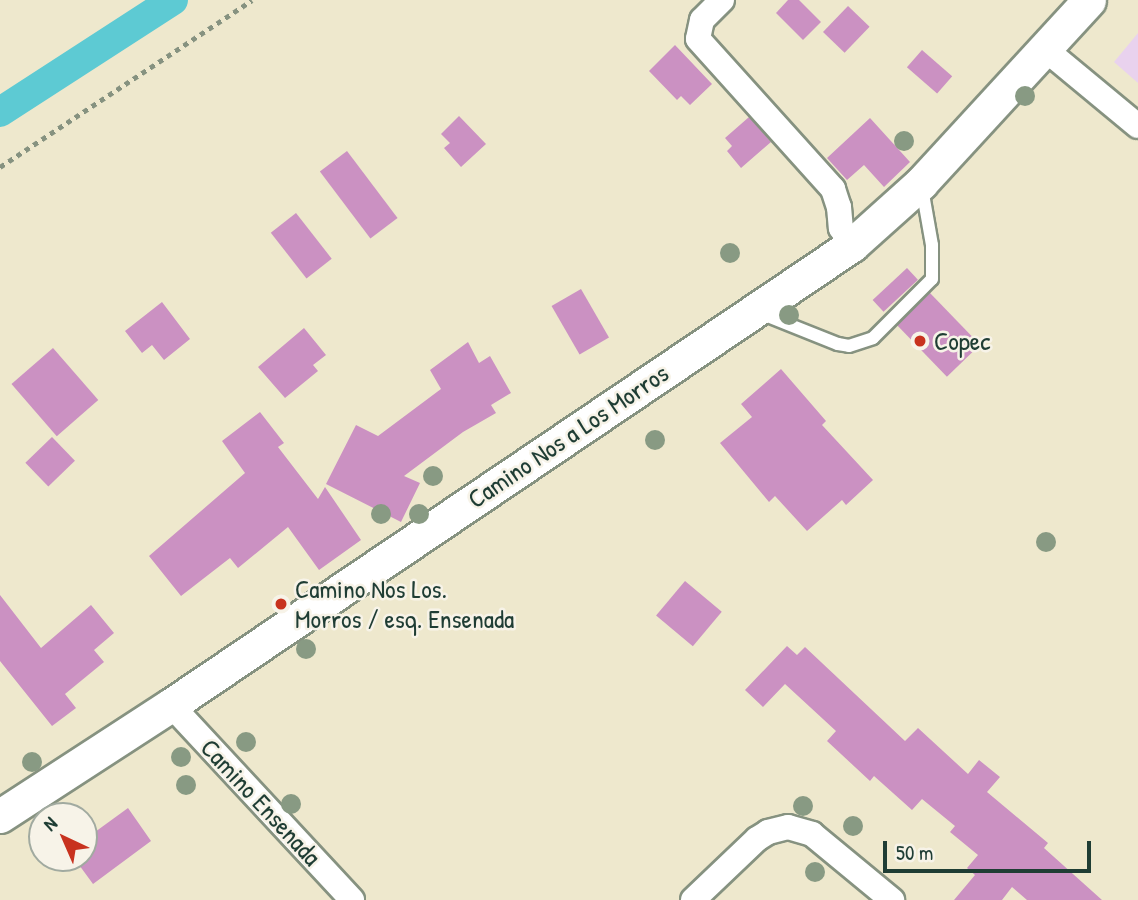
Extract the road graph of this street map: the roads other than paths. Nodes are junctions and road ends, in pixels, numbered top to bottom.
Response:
1 (722, 0) edge
2 (1089, 0) edge
3 (1046, 50) junction
4 (1138, 126) edge
5 (921, 183) junction
6 (852, 245) junction
7 (756, 311) junction
8 (170, 705) junction
9 (0, 816) edge
10 (352, 900) edge
11 (693, 900) edge
12 (892, 900) edge

1 - 6 street
2 - 3 main road, Camino Nos a Los Morros
3 - 4 street
3 - 5 main road, Camino Nos a Los Morros
5 - 6 main road, Camino Nos a Los Morros
5 - 7 lane
6 - 7 main road, Camino Nos a Los Morros
7 - 8 main road, Camino Nos a Los Morros
8 - 9 main road, Camino Nos a Los Morros
8 - 10 street, Camino Ensenada
11 - 12 street

